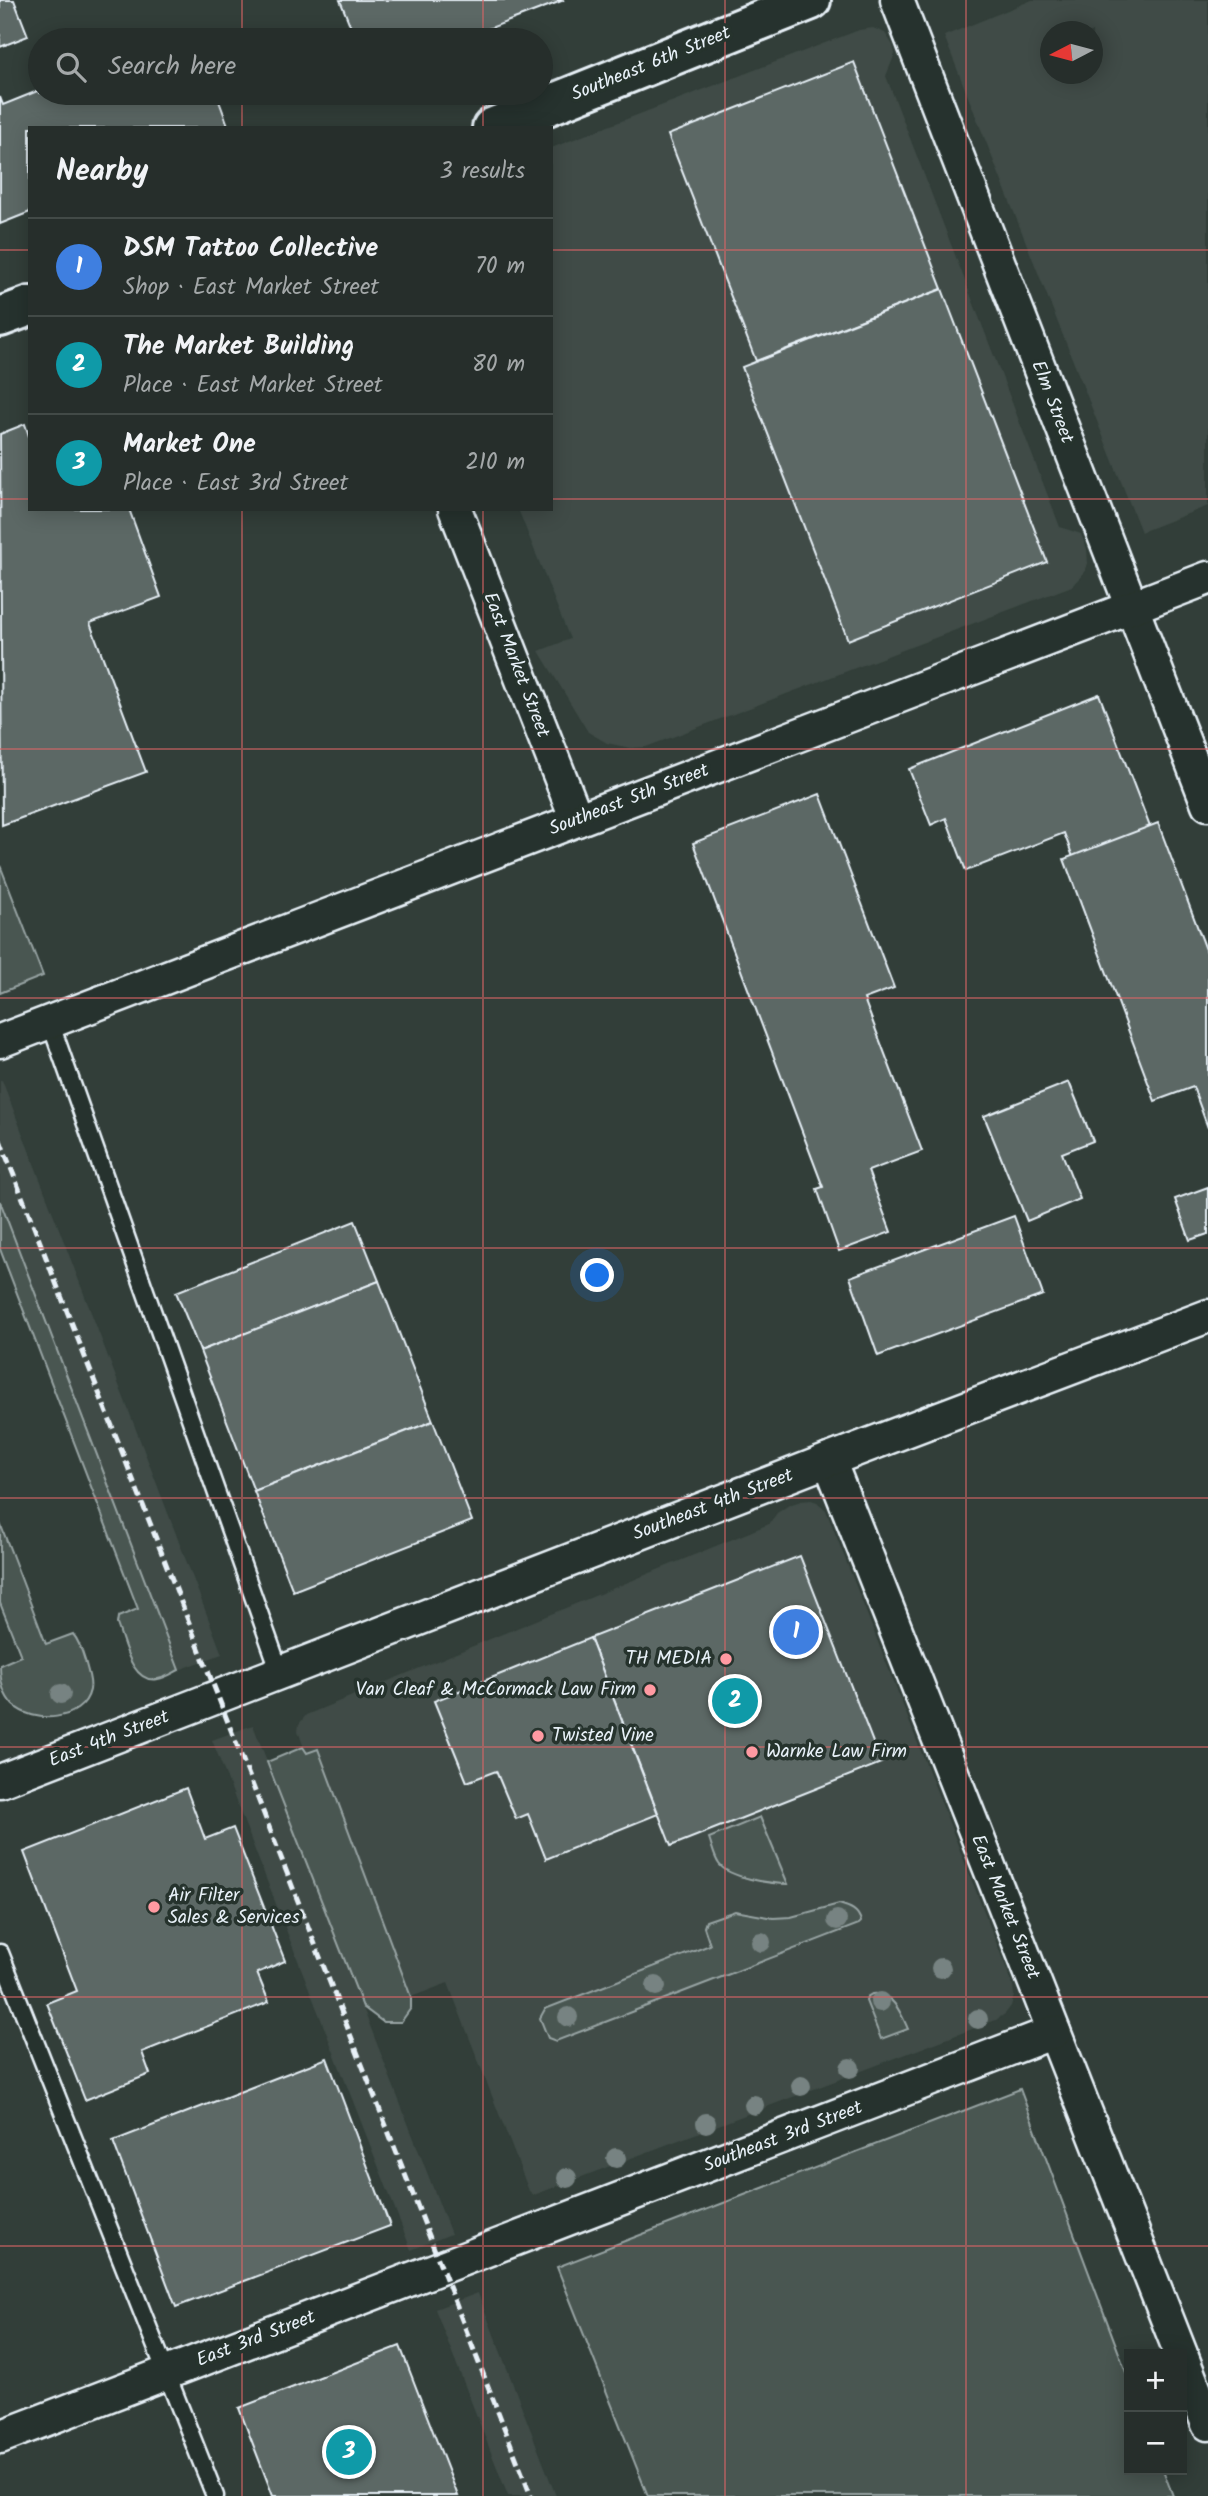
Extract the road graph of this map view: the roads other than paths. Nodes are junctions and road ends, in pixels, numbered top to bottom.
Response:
1 (811, 0) edge
2 (897, 0) edge
3 (553, 104) edge
4 (549, 105) edge
5 (497, 126) edge
6 (28, 307) edge
7 (0, 317) edge
8 (456, 511) edge
9 (1208, 578) edge
10 (1131, 608) junction
11 (1208, 804) edge
12 (577, 820) junction
13 (50, 1023) junction
14 (0, 1041) edge
15 (1208, 1316) edge
16 (828, 1460) junction
17 (280, 1672) junction
18 (218, 1696) joint
19 (0, 1781) edge
20 (0, 1953) edge
21 (1054, 2032) junction
22 (512, 2241) joint
23 (1178, 2349) edge
24 (1187, 2371) edge
25 (168, 2372) junction
26 (1208, 2424) edge
27 (0, 2437) edge
28 (215, 2496) edge

1 - 3 main road, Southeast 6th Street
2 - 10 street, Elm Street
4 - 5 main road, Southeast 6th Street
6 - 7 main road
8 - 12 street, East Market Street
9 - 10 street, Southeast 5th Street
10 - 11 street, Elm Street
10 - 12 street, Southeast 5th Street
12 - 13 street, Southeast 5th Street
13 - 14 street, Southeast 5th Street
13 - 17 lane
15 - 16 street, Southeast 4th Street
16 - 17 street, Southeast 4th Street
16 - 21 street, East Market Street
17 - 18 street, Southeast 4th Street
18 - 19 street, East 4th Street
20 - 25 lane
21 - 22 street, Southeast 3rd Street
21 - 23 street, East Market Street
22 - 25 street, East 3rd Street
24 - 26 street, East Market Street
25 - 27 street, East 3rd Street
25 - 28 lane

